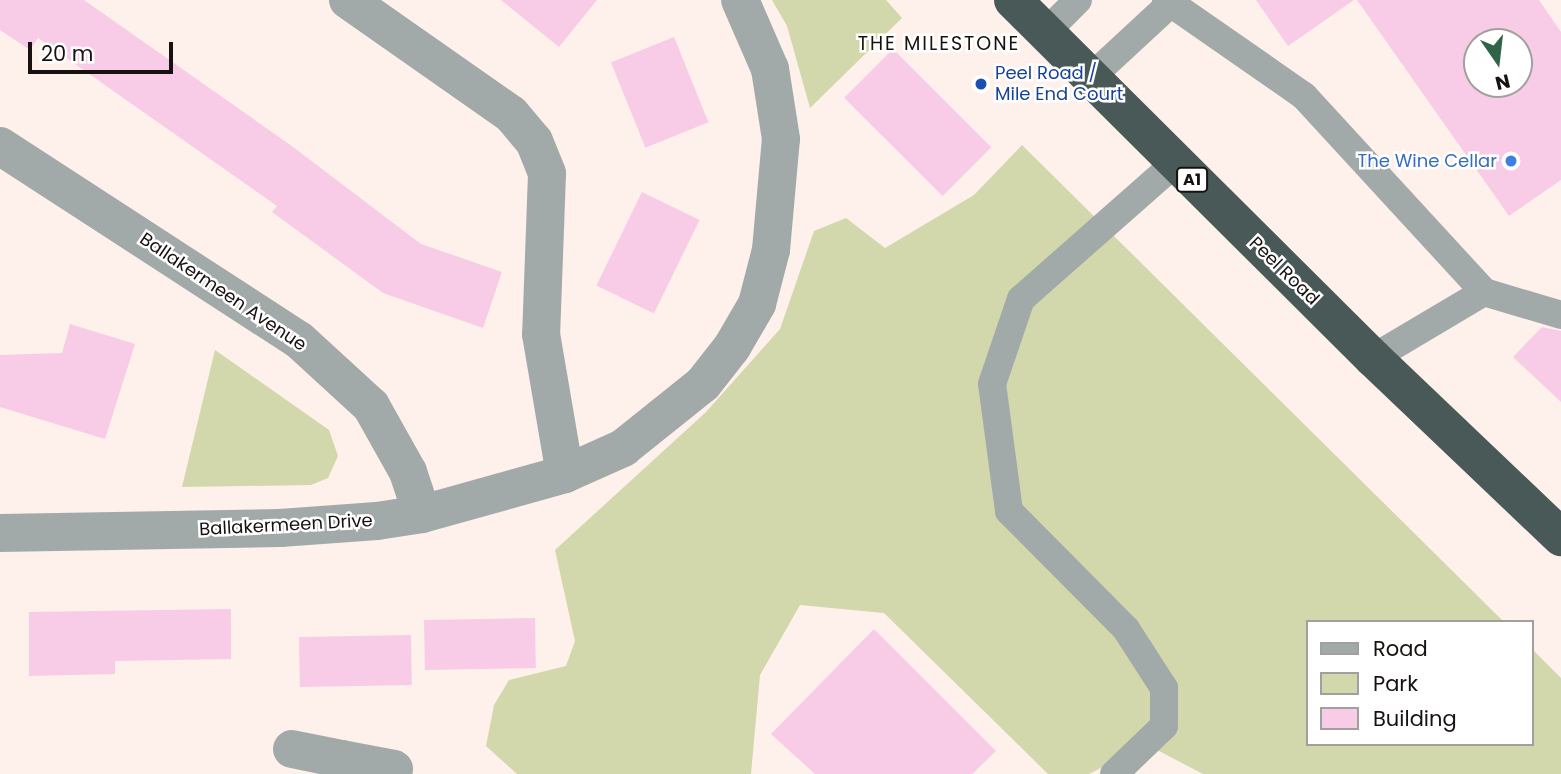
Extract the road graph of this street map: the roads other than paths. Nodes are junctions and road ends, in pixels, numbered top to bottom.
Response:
1 (348, 0) edge
2 (740, 0) edge
3 (1013, 0) edge
4 (1078, 0) edge
5 (1168, 2) edge
6 (1044, 34) junction
7 (1089, 79) junction
8 (0, 146) edge
9 (1175, 163) junction
10 (1484, 292) junction
11 (1561, 315) edge
12 (1373, 358) junction
13 (565, 474) junction
14 (422, 514) junction
15 (0, 533) edge
16 (1561, 537) edge
17 (292, 749) dead end
18 (339, 766) edge
19 (394, 769) dead end
20 (1114, 774) edge

1 - 13 street
2 - 13 street, Ballakermeen Drive
3 - 6 highway, Peel Road / A1
4 - 6 lane
5 - 7 lane
5 - 10 lane
6 - 7 highway, Peel Road / A1
7 - 9 highway, Peel Road / A1
8 - 14 street, Ballakermeen Avenue
9 - 12 highway, Peel Road / A1
9 - 20 lane
10 - 11 lane
10 - 12 lane
12 - 16 highway, Peel Road / A1
13 - 14 street, Ballakermeen Drive
14 - 15 street, Ballakermeen Drive
17 - 18 street
18 - 19 street

